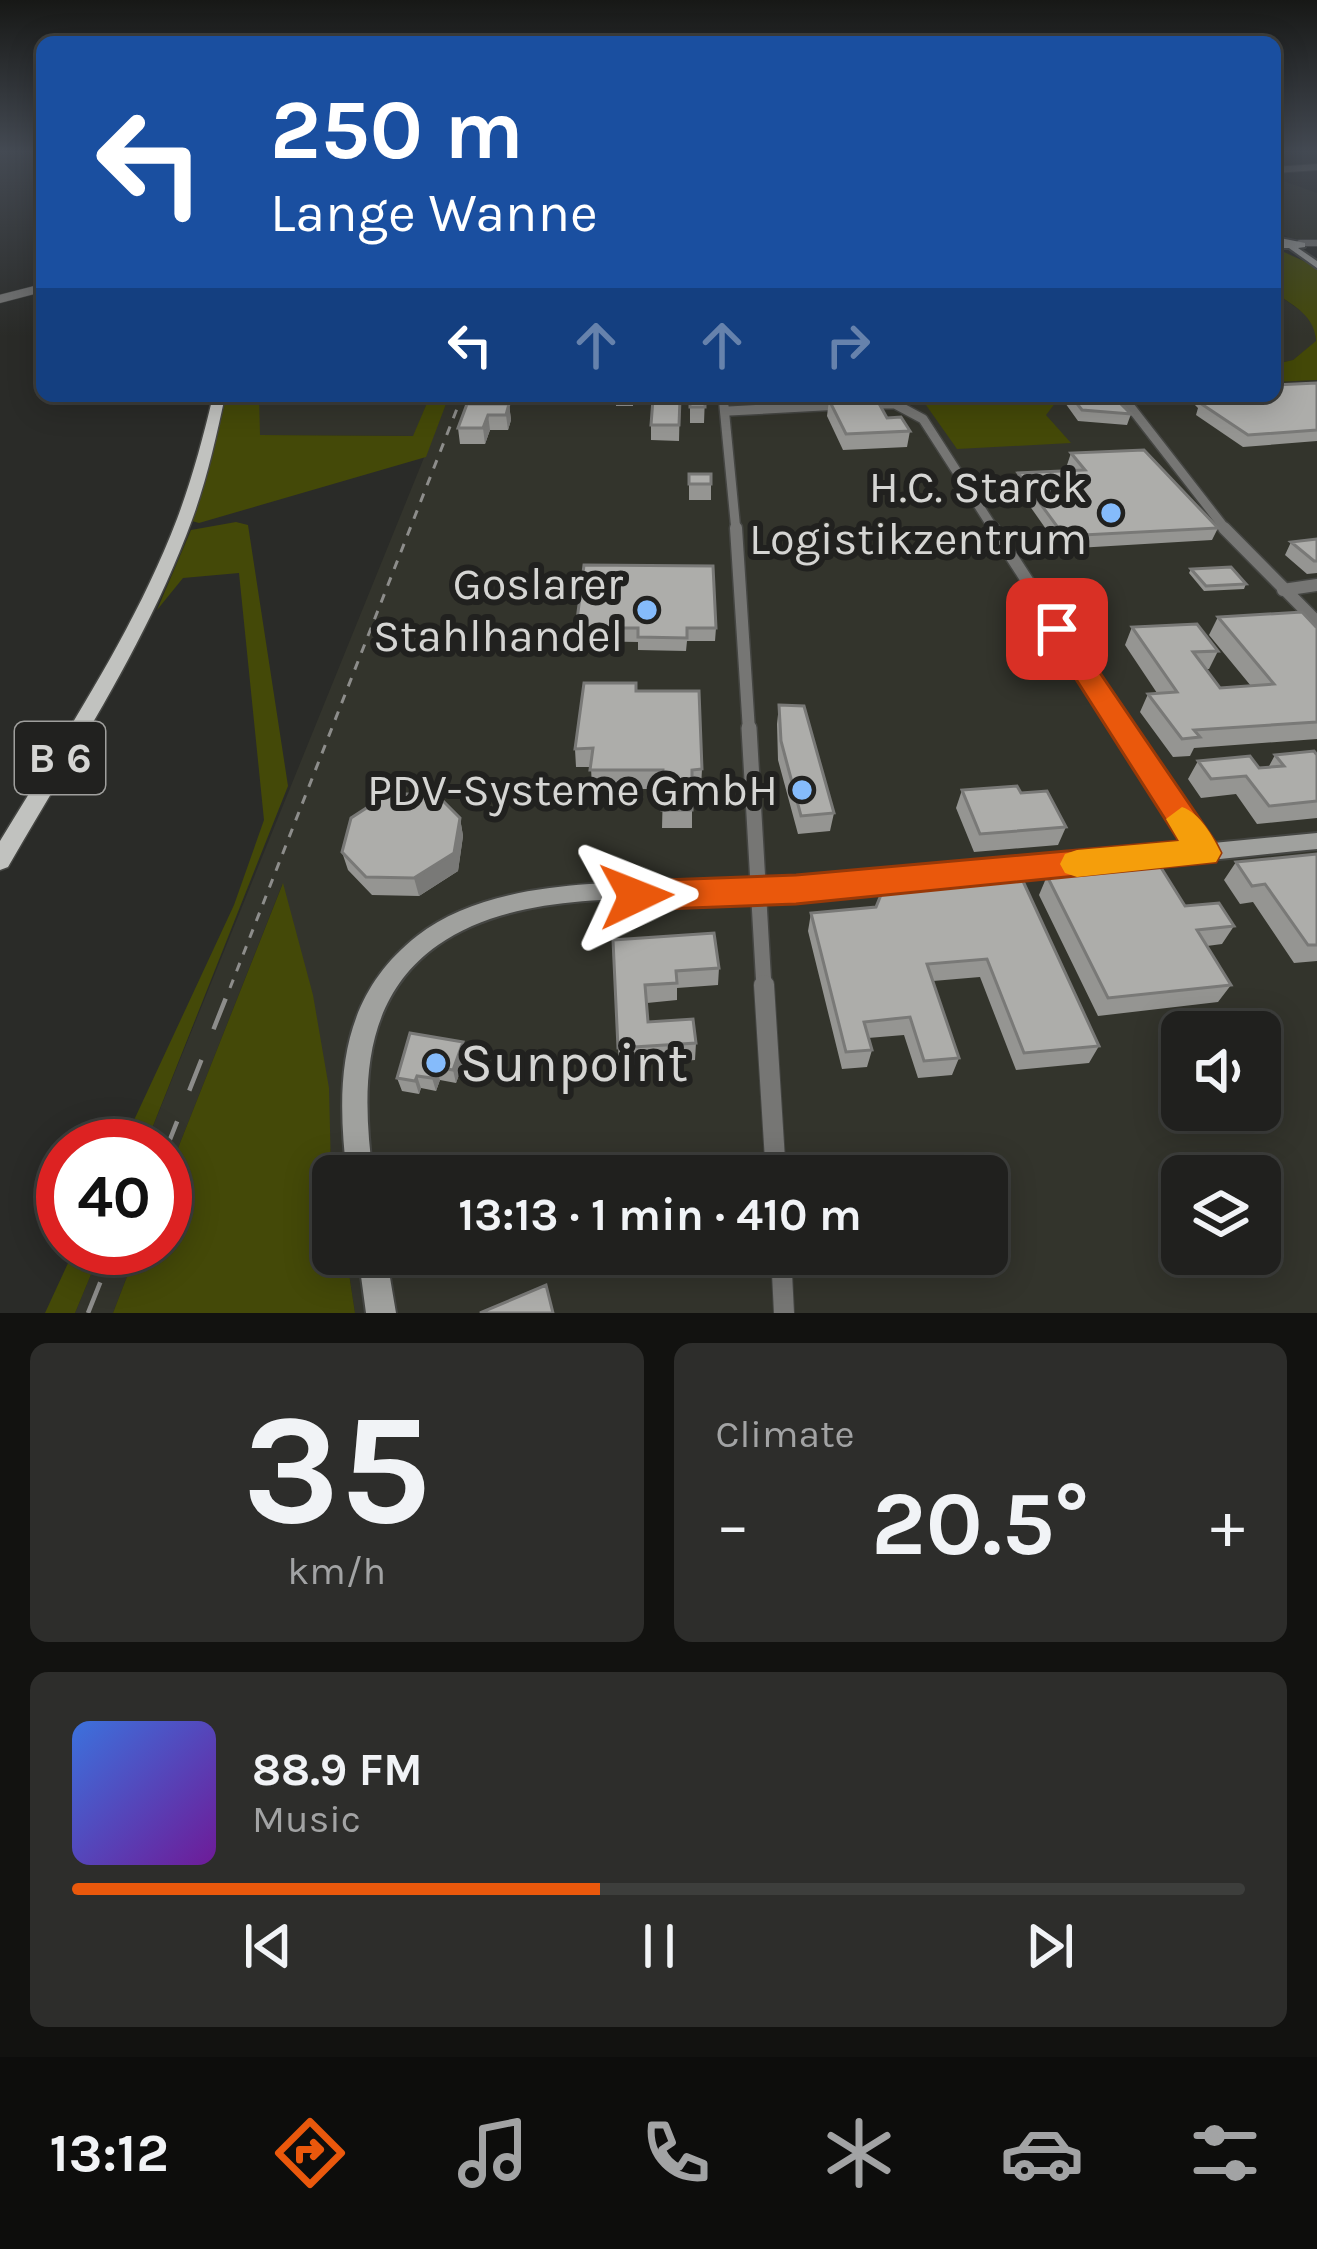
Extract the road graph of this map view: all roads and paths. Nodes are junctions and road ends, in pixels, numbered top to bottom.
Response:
1 (1281, 242) edge
2 (1317, 243) edge
3 (1296, 246) junction
4 (1317, 265) edge
5 (36, 290) edge
6 (0, 299) edge
7 (218, 402) edge
8 (726, 402) edge
9 (1127, 402) edge
10 (728, 411) junction
11 (1317, 585) edge
12 (1283, 590) junction
13 (1317, 622) edge
14 (1317, 841) edge
15 (1204, 853) junction
16 (0, 861) edge
17 (757, 892) junction
18 (358, 1155) edge
19 (775, 1155) edge
20 (375, 1275) edge
21 (782, 1275) edge
22 (380, 1313) edge
23 (784, 1313) edge

1 - 3 street
2 - 3 street
3 - 4 street
5 - 6 street
7 - 16 main road, B 6
8 - 10 street
9 - 12 street
10 - 15 street
10 - 17 street
11 - 12 street
12 - 13 street
14 - 15 street
15 - 17 street
17 - 18 street
17 - 19 street
20 - 22 street
21 - 23 street

